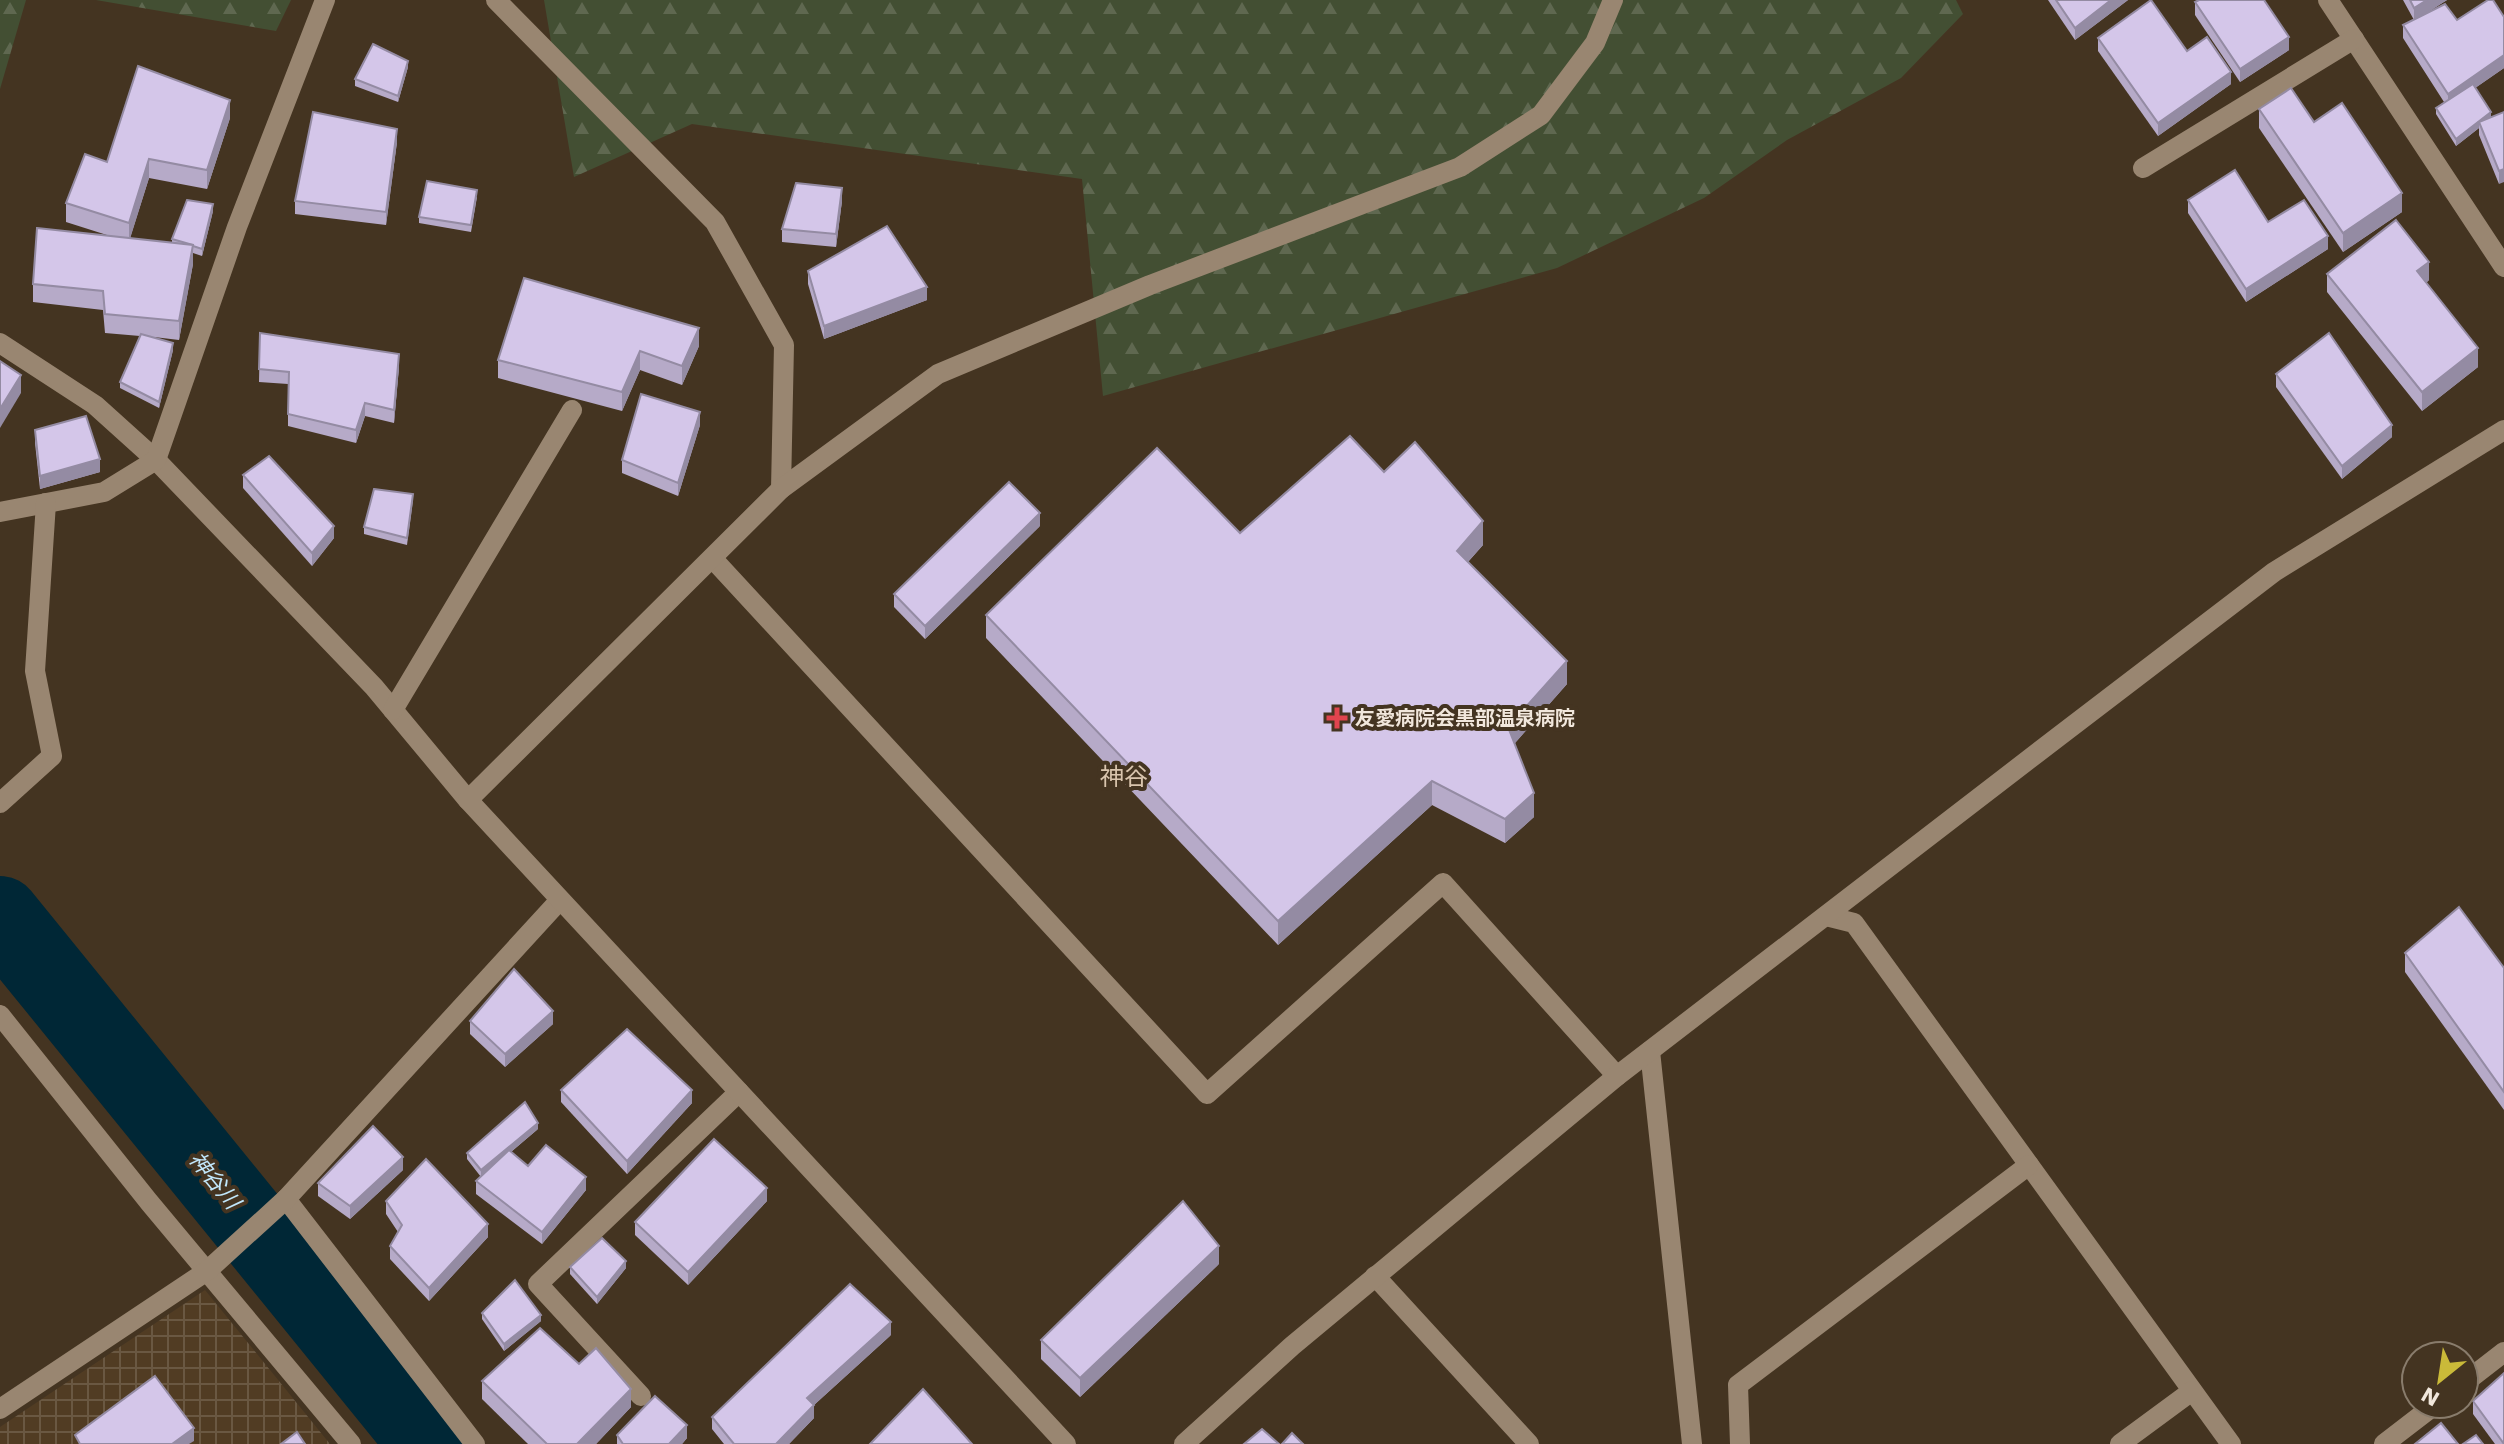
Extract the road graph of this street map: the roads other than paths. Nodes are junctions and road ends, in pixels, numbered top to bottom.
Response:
1 (325, 0) edge
2 (496, 0) edge
3 (1613, 0) edge
4 (2328, 0) edge
5 (2354, 39) junction
6 (2143, 168) dead end
7 (2504, 267) edge
8 (0, 343) edge
9 (572, 410) edge
10 (2504, 430) edge
11 (156, 460) junction
12 (781, 489) junction
13 (46, 503) junction
14 (0, 512) edge
15 (713, 559) junction
16 (393, 710) junction
17 (468, 800) junction
18 (0, 803) edge
19 (559, 901) junction
20 (1826, 916) junction
21 (0, 1015) edge
22 (1650, 1051) junction
23 (1617, 1076) junction
24 (739, 1092) junction
25 (2029, 1165) junction
26 (286, 1199) junction
27 (207, 1271) junction
28 (1375, 1276) junction
29 (2504, 1352) edge
30 (2480, 1371) edge
31 (2192, 1391) junction
32 (641, 1396) dead end
33 (0, 1409) edge
34 (2415, 1420) edge
35 (351, 1444) edge
36 (475, 1444) edge
37 (1066, 1444) edge
38 (1184, 1444) edge
39 (1529, 1444) edge
40 (1692, 1444) edge
41 (1740, 1444) edge
42 (2120, 1444) edge
43 (2231, 1444) edge
44 (2384, 1444) edge

1 - 11 street
2 - 12 street
3 - 12 street
4 - 5 street
5 - 6 street
5 - 7 street
8 - 11 street
9 - 16 street
10 - 20 street
11 - 13 street
11 - 16 street
12 - 15 street
13 - 14 street
13 - 18 street
15 - 17 street
15 - 23 street
16 - 17 street
17 - 19 street
19 - 24 street
19 - 26 street
20 - 22 street
20 - 25 street
21 - 27 street
22 - 23 street
22 - 40 street
23 - 28 street
24 - 32 street
24 - 37 street
25 - 31 street
25 - 41 street
26 - 27 street
26 - 36 street
27 - 33 street
27 - 35 street
28 - 38 street
28 - 39 street
29 - 30 street
31 - 42 street
31 - 43 street
34 - 44 street

